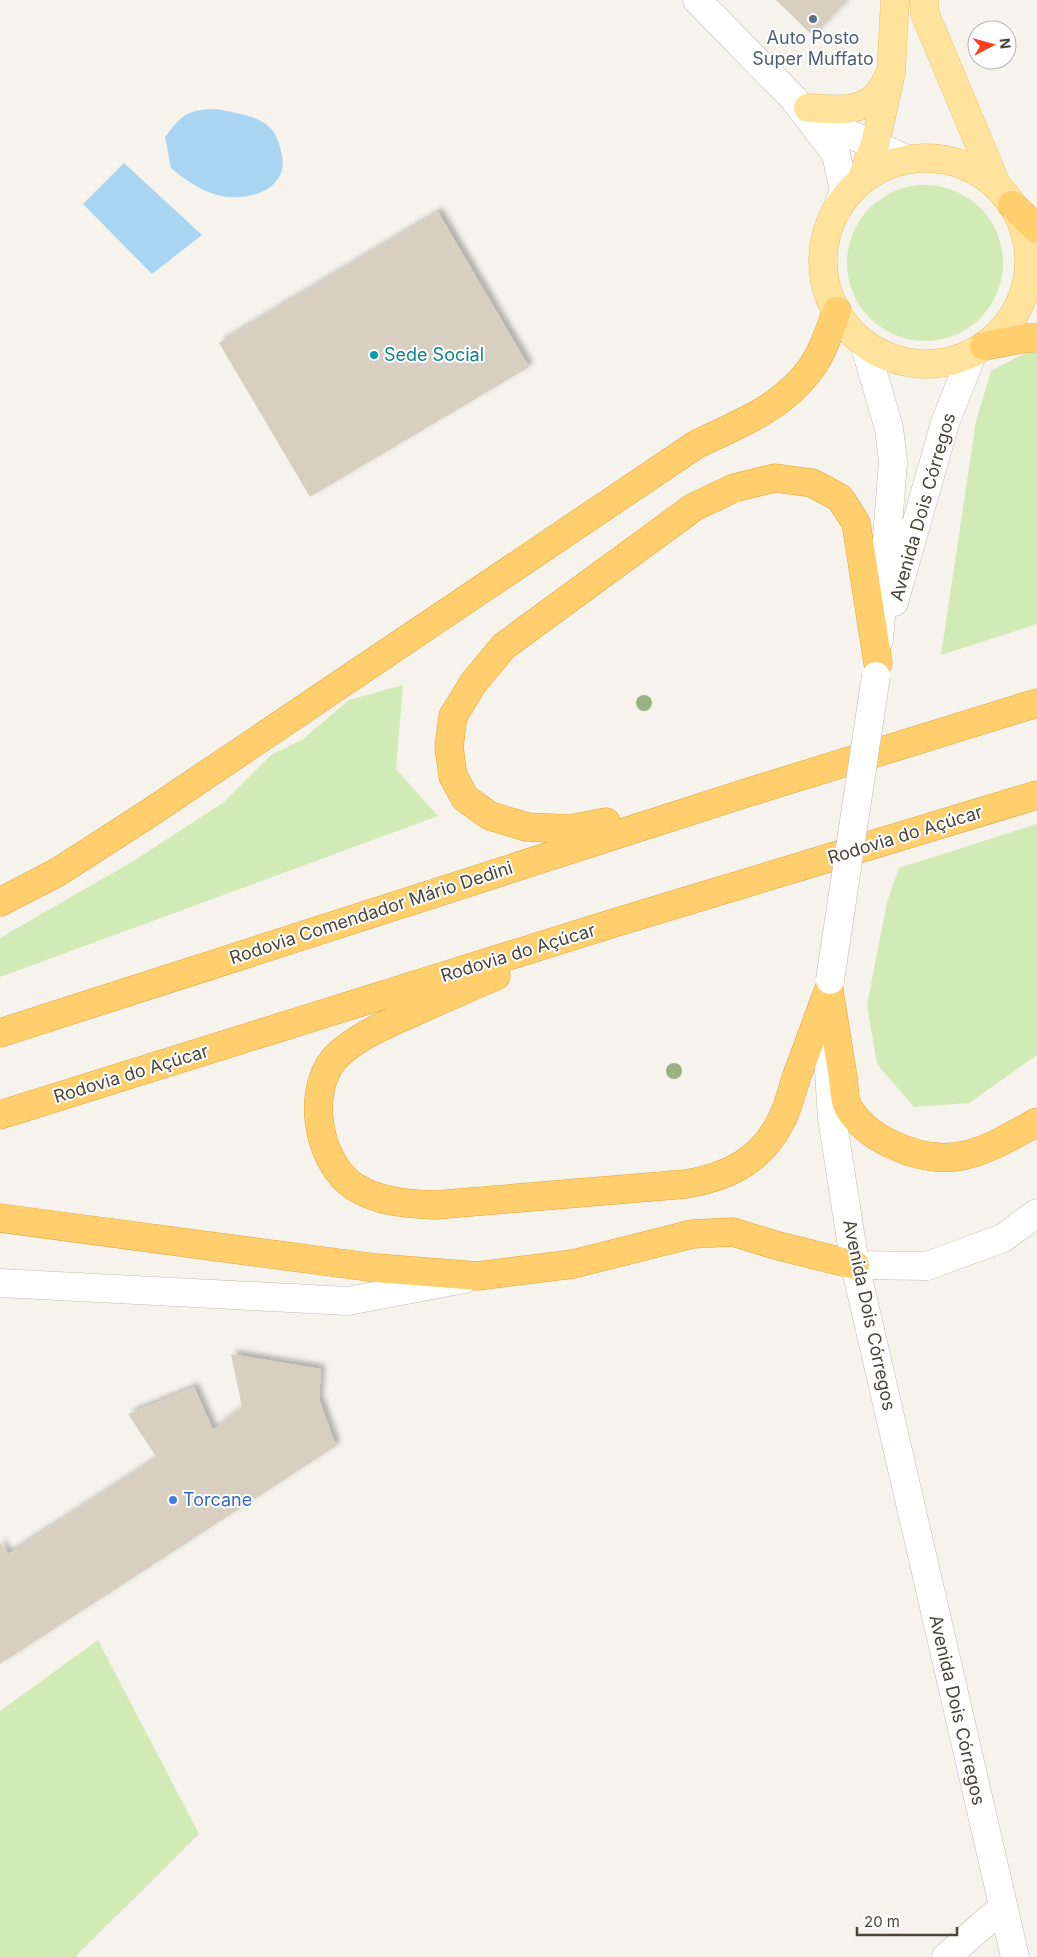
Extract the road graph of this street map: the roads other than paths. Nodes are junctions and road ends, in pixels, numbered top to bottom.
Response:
1 (697, 0) edge
2 (895, 0) edge
3 (924, 0) edge
4 (891, 73) junction
5 (801, 103) junction
6 (875, 144) junction
7 (908, 159) junction
8 (861, 181) junction
9 (1005, 195) junction
10 (837, 210) junction
11 (1037, 228) edge
12 (837, 311) junction
13 (1037, 338) edge
14 (864, 343) junction
15 (979, 349) junction
16 (877, 670) junction
17 (1037, 702) edge
18 (743, 794) junction
19 (1037, 795) edge
20 (1037, 801) edge
21 (1009, 804) junction
22 (0, 902) edge
23 (617, 922) junction
24 (829, 985) junction
25 (0, 1033) edge
26 (0, 1115) edge
27 (1037, 1122) edge
28 (1037, 1213) edge
29 (0, 1218) edge
30 (855, 1265) junction
31 (478, 1276) junction
32 (0, 1283) edge
33 (1003, 1907) junction
34 (946, 1957) edge
35 (1015, 1957) edge

1 - 5 street
2 - 4 main road
3 - 9 main road
4 - 5 main road
4 - 6 main road
5 - 6 street
5 - 10 street
6 - 7 street
6 - 8 main road
7 - 8 main road
7 - 9 main road
8 - 10 main road
9 - 11 highway
9 - 15 main road
10 - 12 main road
12 - 14 main road
12 - 22 highway
13 - 15 highway
14 - 15 main road
14 - 16 street, Avenida Dois Córregos
15 - 16 street, Avenida Dois Córregos
16 - 18 highway
16 - 24 street, Avenida Dois Córregos, bridge
17 - 18 highway
18 - 25 highway, Rodovia Comendador Mário Dedini
19 - 21 highway, Rodovia do Açúcar
20 - 21 highway
21 - 23 highway, Rodovia do Açúcar
23 - 24 highway
23 - 26 highway, Rodovia do Açúcar
24 - 27 highway
24 - 30 street, Avenida Dois Córregos
28 - 30 street
29 - 31 highway
30 - 31 highway
30 - 33 street, Avenida Dois Córregos
31 - 32 street
33 - 34 street
33 - 35 street, Avenida Dois Córregos

